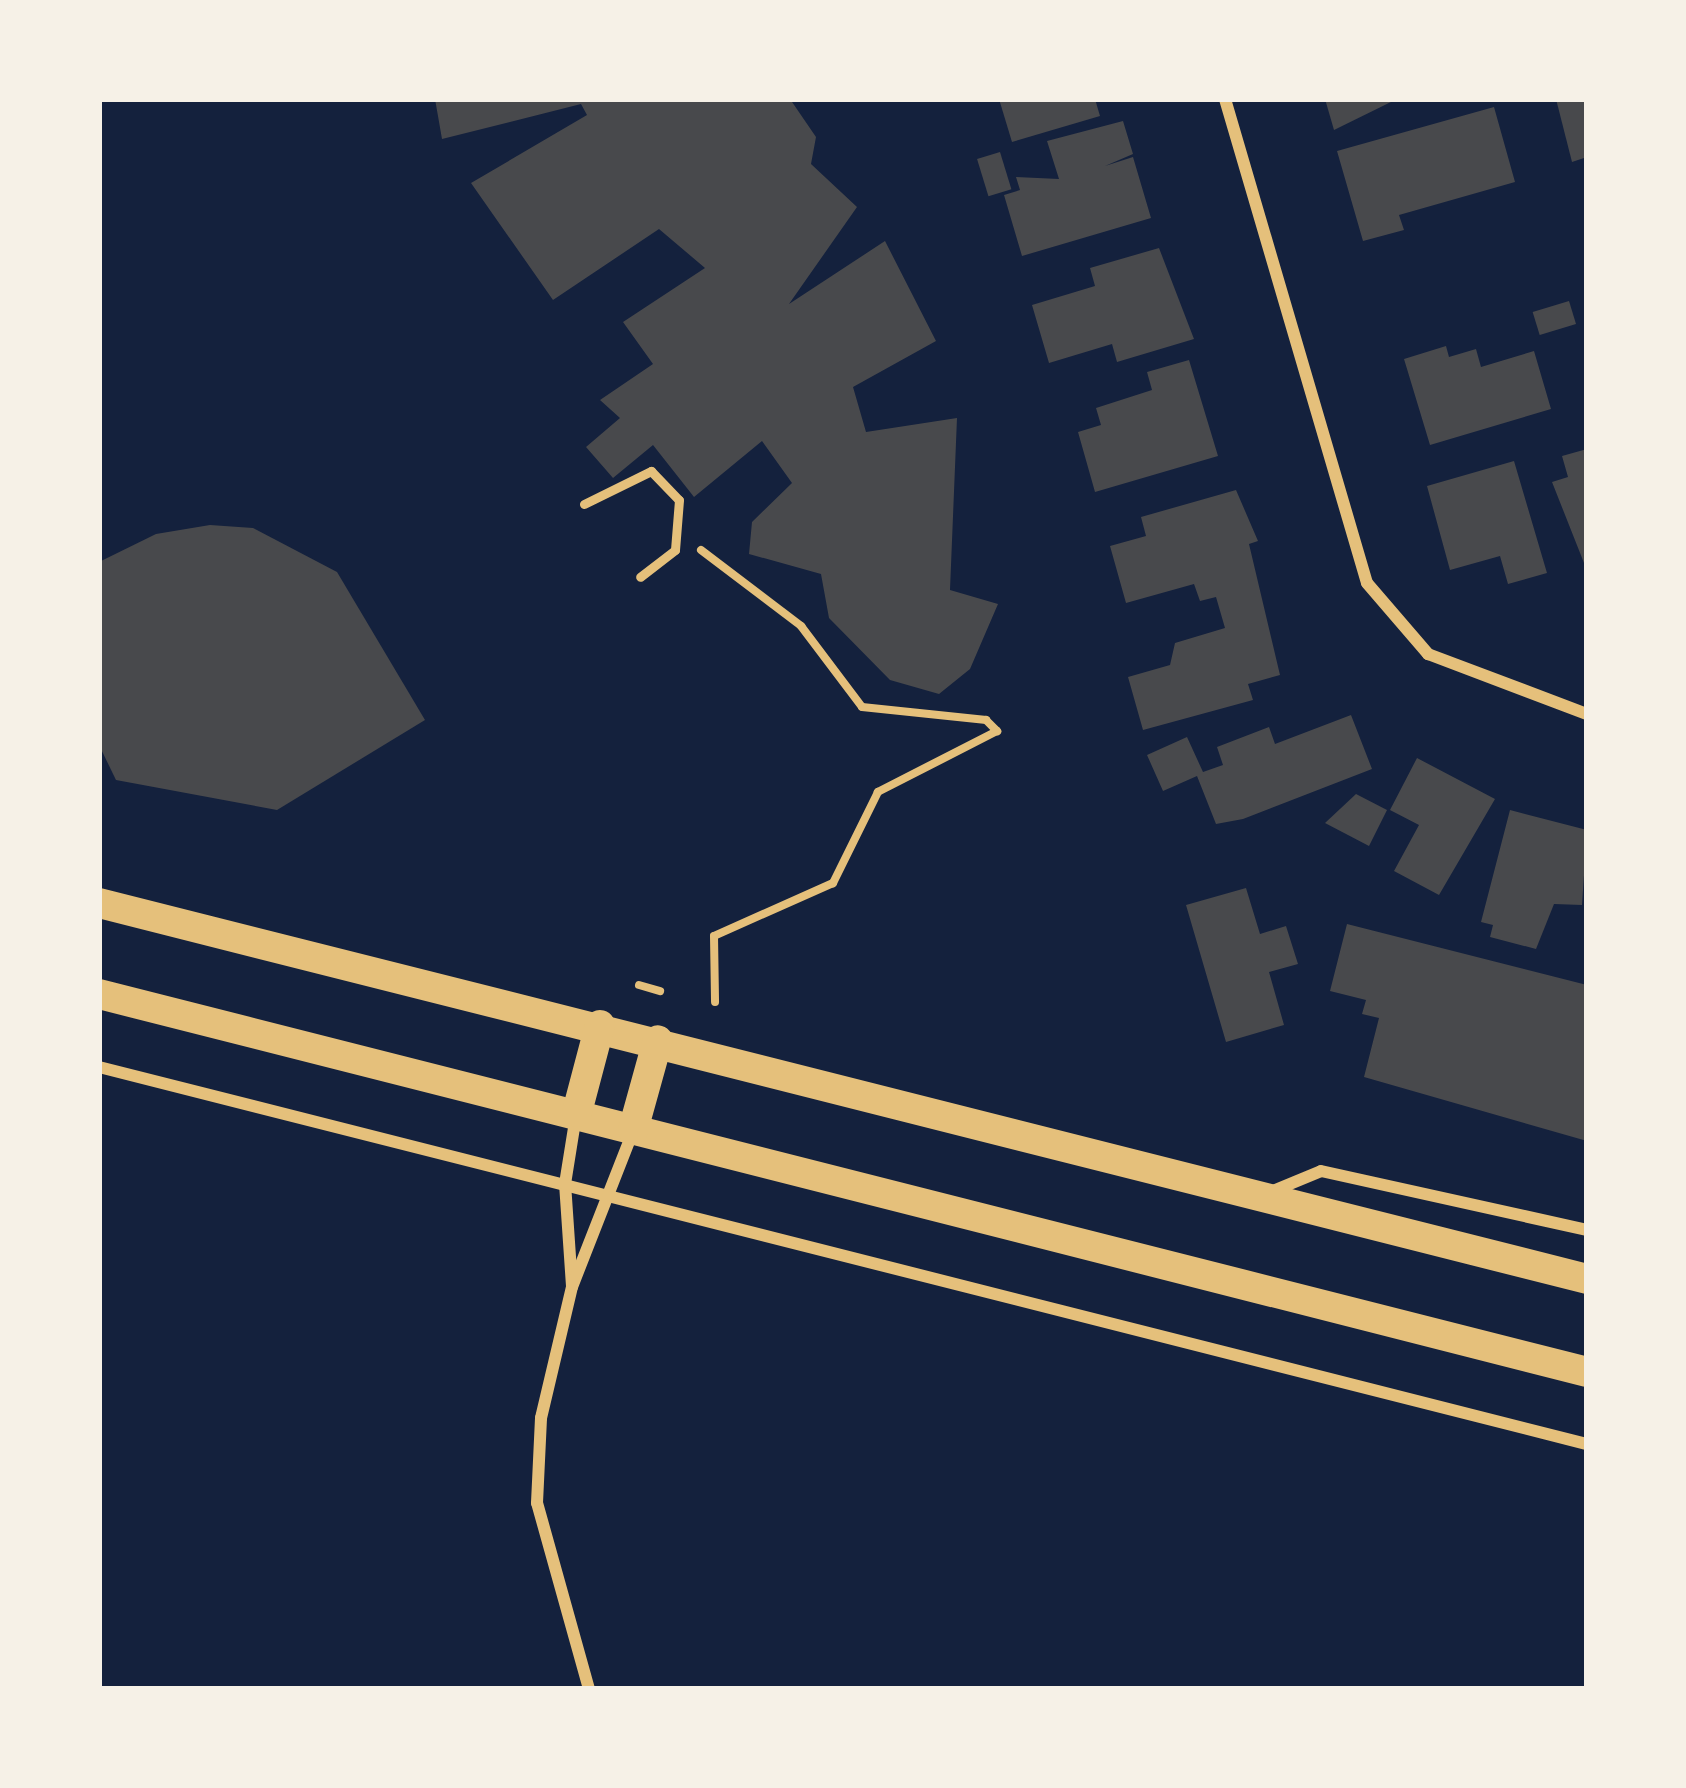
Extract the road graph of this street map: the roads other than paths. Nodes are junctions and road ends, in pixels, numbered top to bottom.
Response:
1 (1225, 99) edge
2 (584, 504) dead end
3 (640, 577) dead end
4 (1587, 714) edge
5 (99, 903) edge
6 (99, 994) edge
7 (600, 1025) junction
8 (658, 1040) junction
9 (99, 1066) edge
10 (577, 1112) junction
11 (633, 1130) junction
12 (565, 1184) junction
13 (1262, 1196) junction
14 (613, 1197) junction
15 (1587, 1230) edge
16 (1587, 1279) edge
17 (572, 1287) junction
18 (1587, 1372) edge
19 (1587, 1444) edge
20 (589, 1689) edge

1 - 4 street
2 - 3 lane
5 - 7 main road
6 - 10 main road
7 - 8 main road
7 - 10 main road
8 - 11 main road
8 - 13 main road
9 - 12 street
10 - 11 main road
10 - 12 street
11 - 14 street
11 - 18 main road
12 - 14 street
12 - 17 street
13 - 15 street
13 - 16 main road
14 - 17 street
14 - 19 street
17 - 20 street

